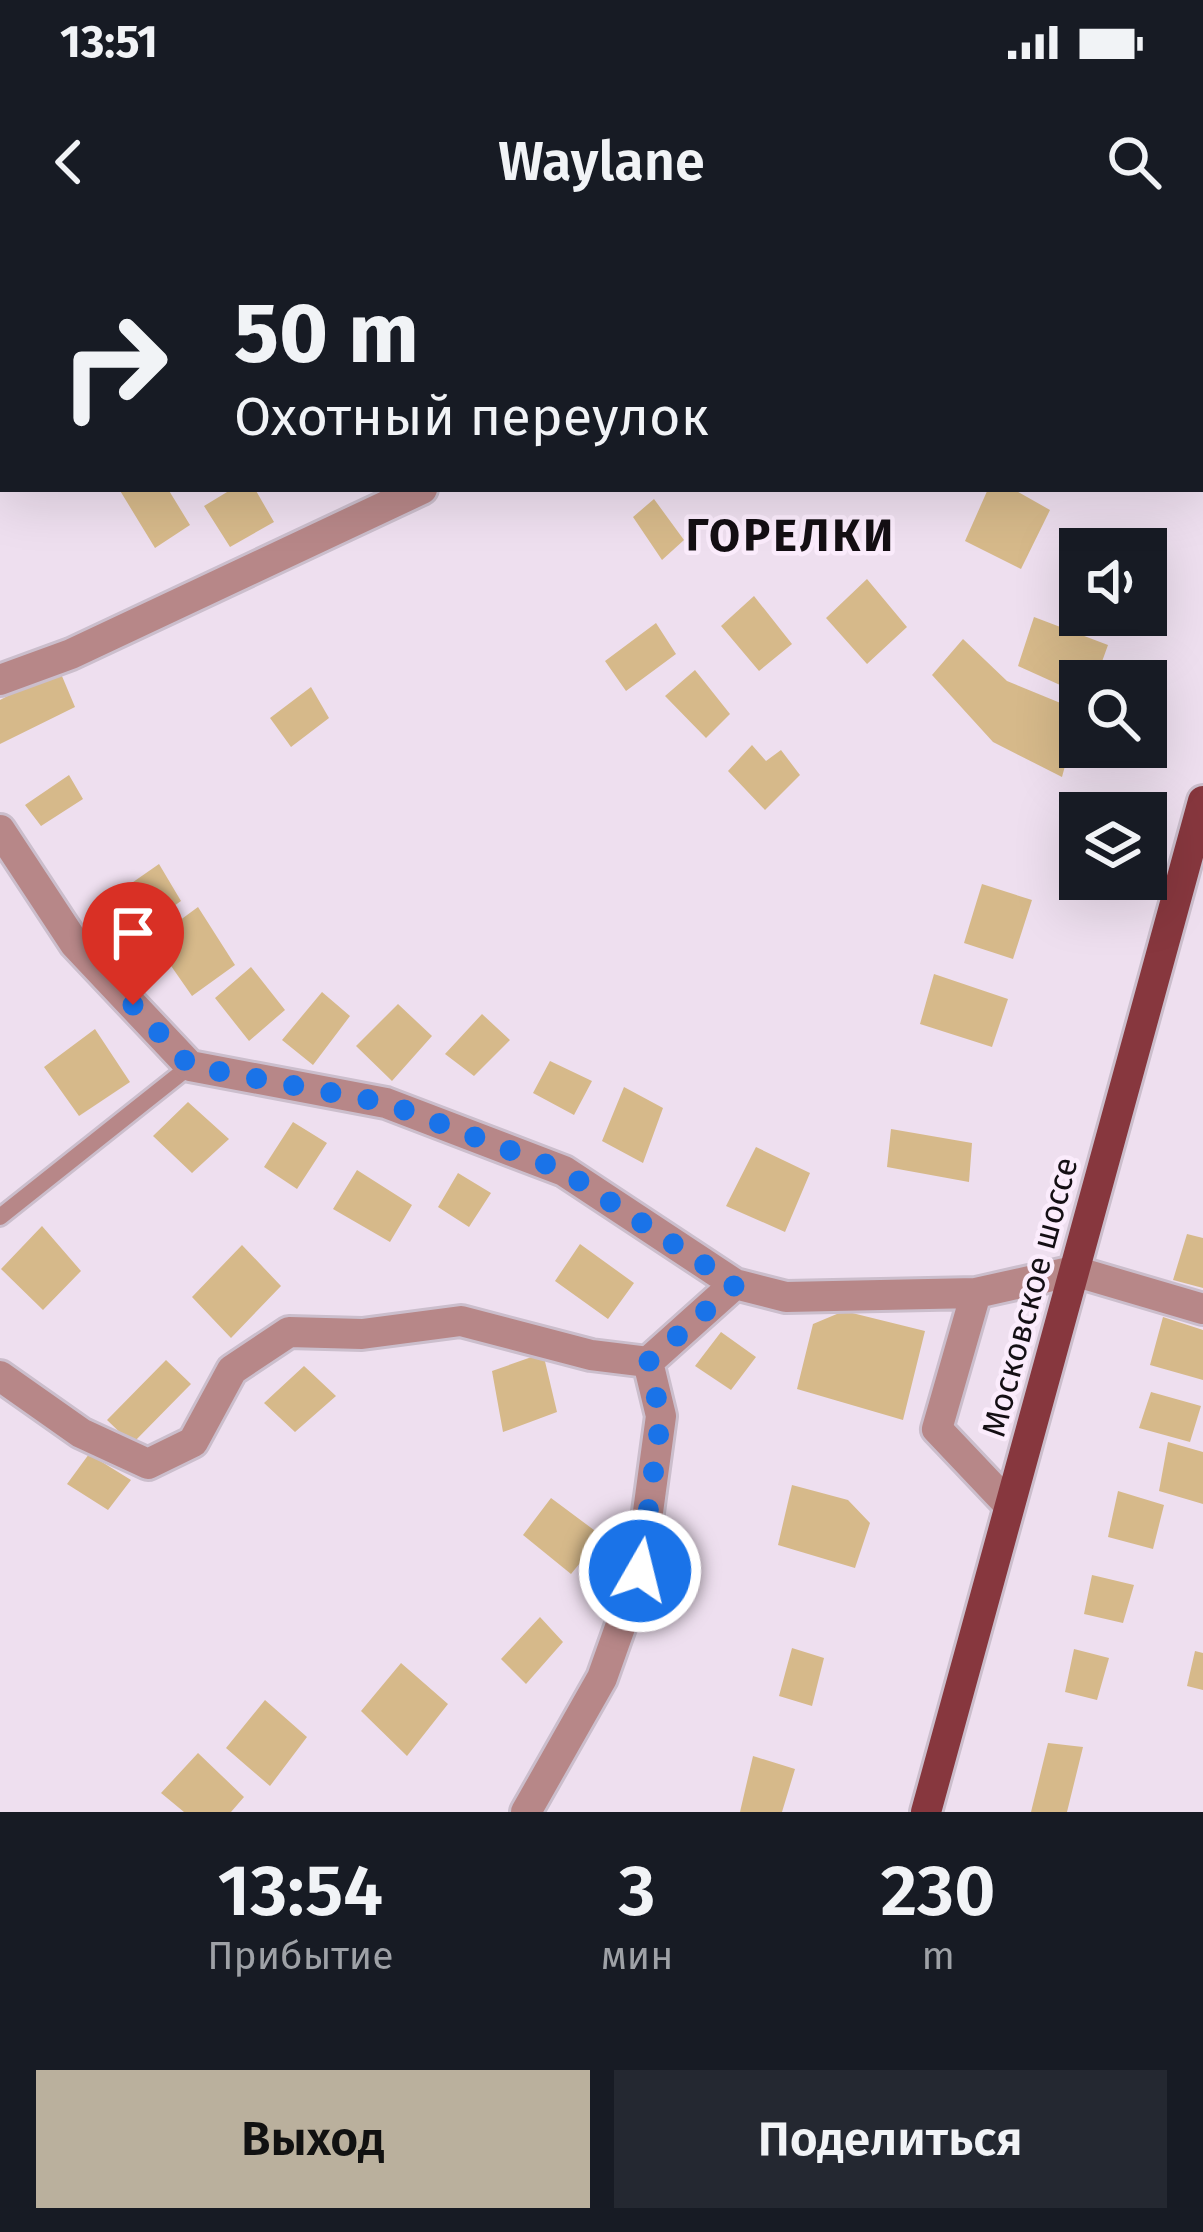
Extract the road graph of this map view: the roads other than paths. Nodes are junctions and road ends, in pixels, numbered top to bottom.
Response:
1 (416, 492) edge
2 (0, 680) edge
3 (1203, 801) edge
4 (0, 830) edge
5 (190, 1066) junction
6 (0, 1217) edge
7 (1074, 1271) junction
8 (735, 1285) junction
9 (976, 1293) junction
10 (1203, 1309) edge
11 (648, 1362) junction
12 (0, 1376) edge
13 (1010, 1505) junction
14 (526, 1812) edge
15 (926, 1812) edge

1 - 2 street
3 - 7 main road, Московское шоссе
4 - 5 street
5 - 6 lane
5 - 8 street
7 - 9 street
7 - 10 street
7 - 13 main road, Московское шоссе
8 - 9 street
8 - 11 street
9 - 13 street
11 - 12 street
11 - 14 street
13 - 15 main road, Московское шоссе

